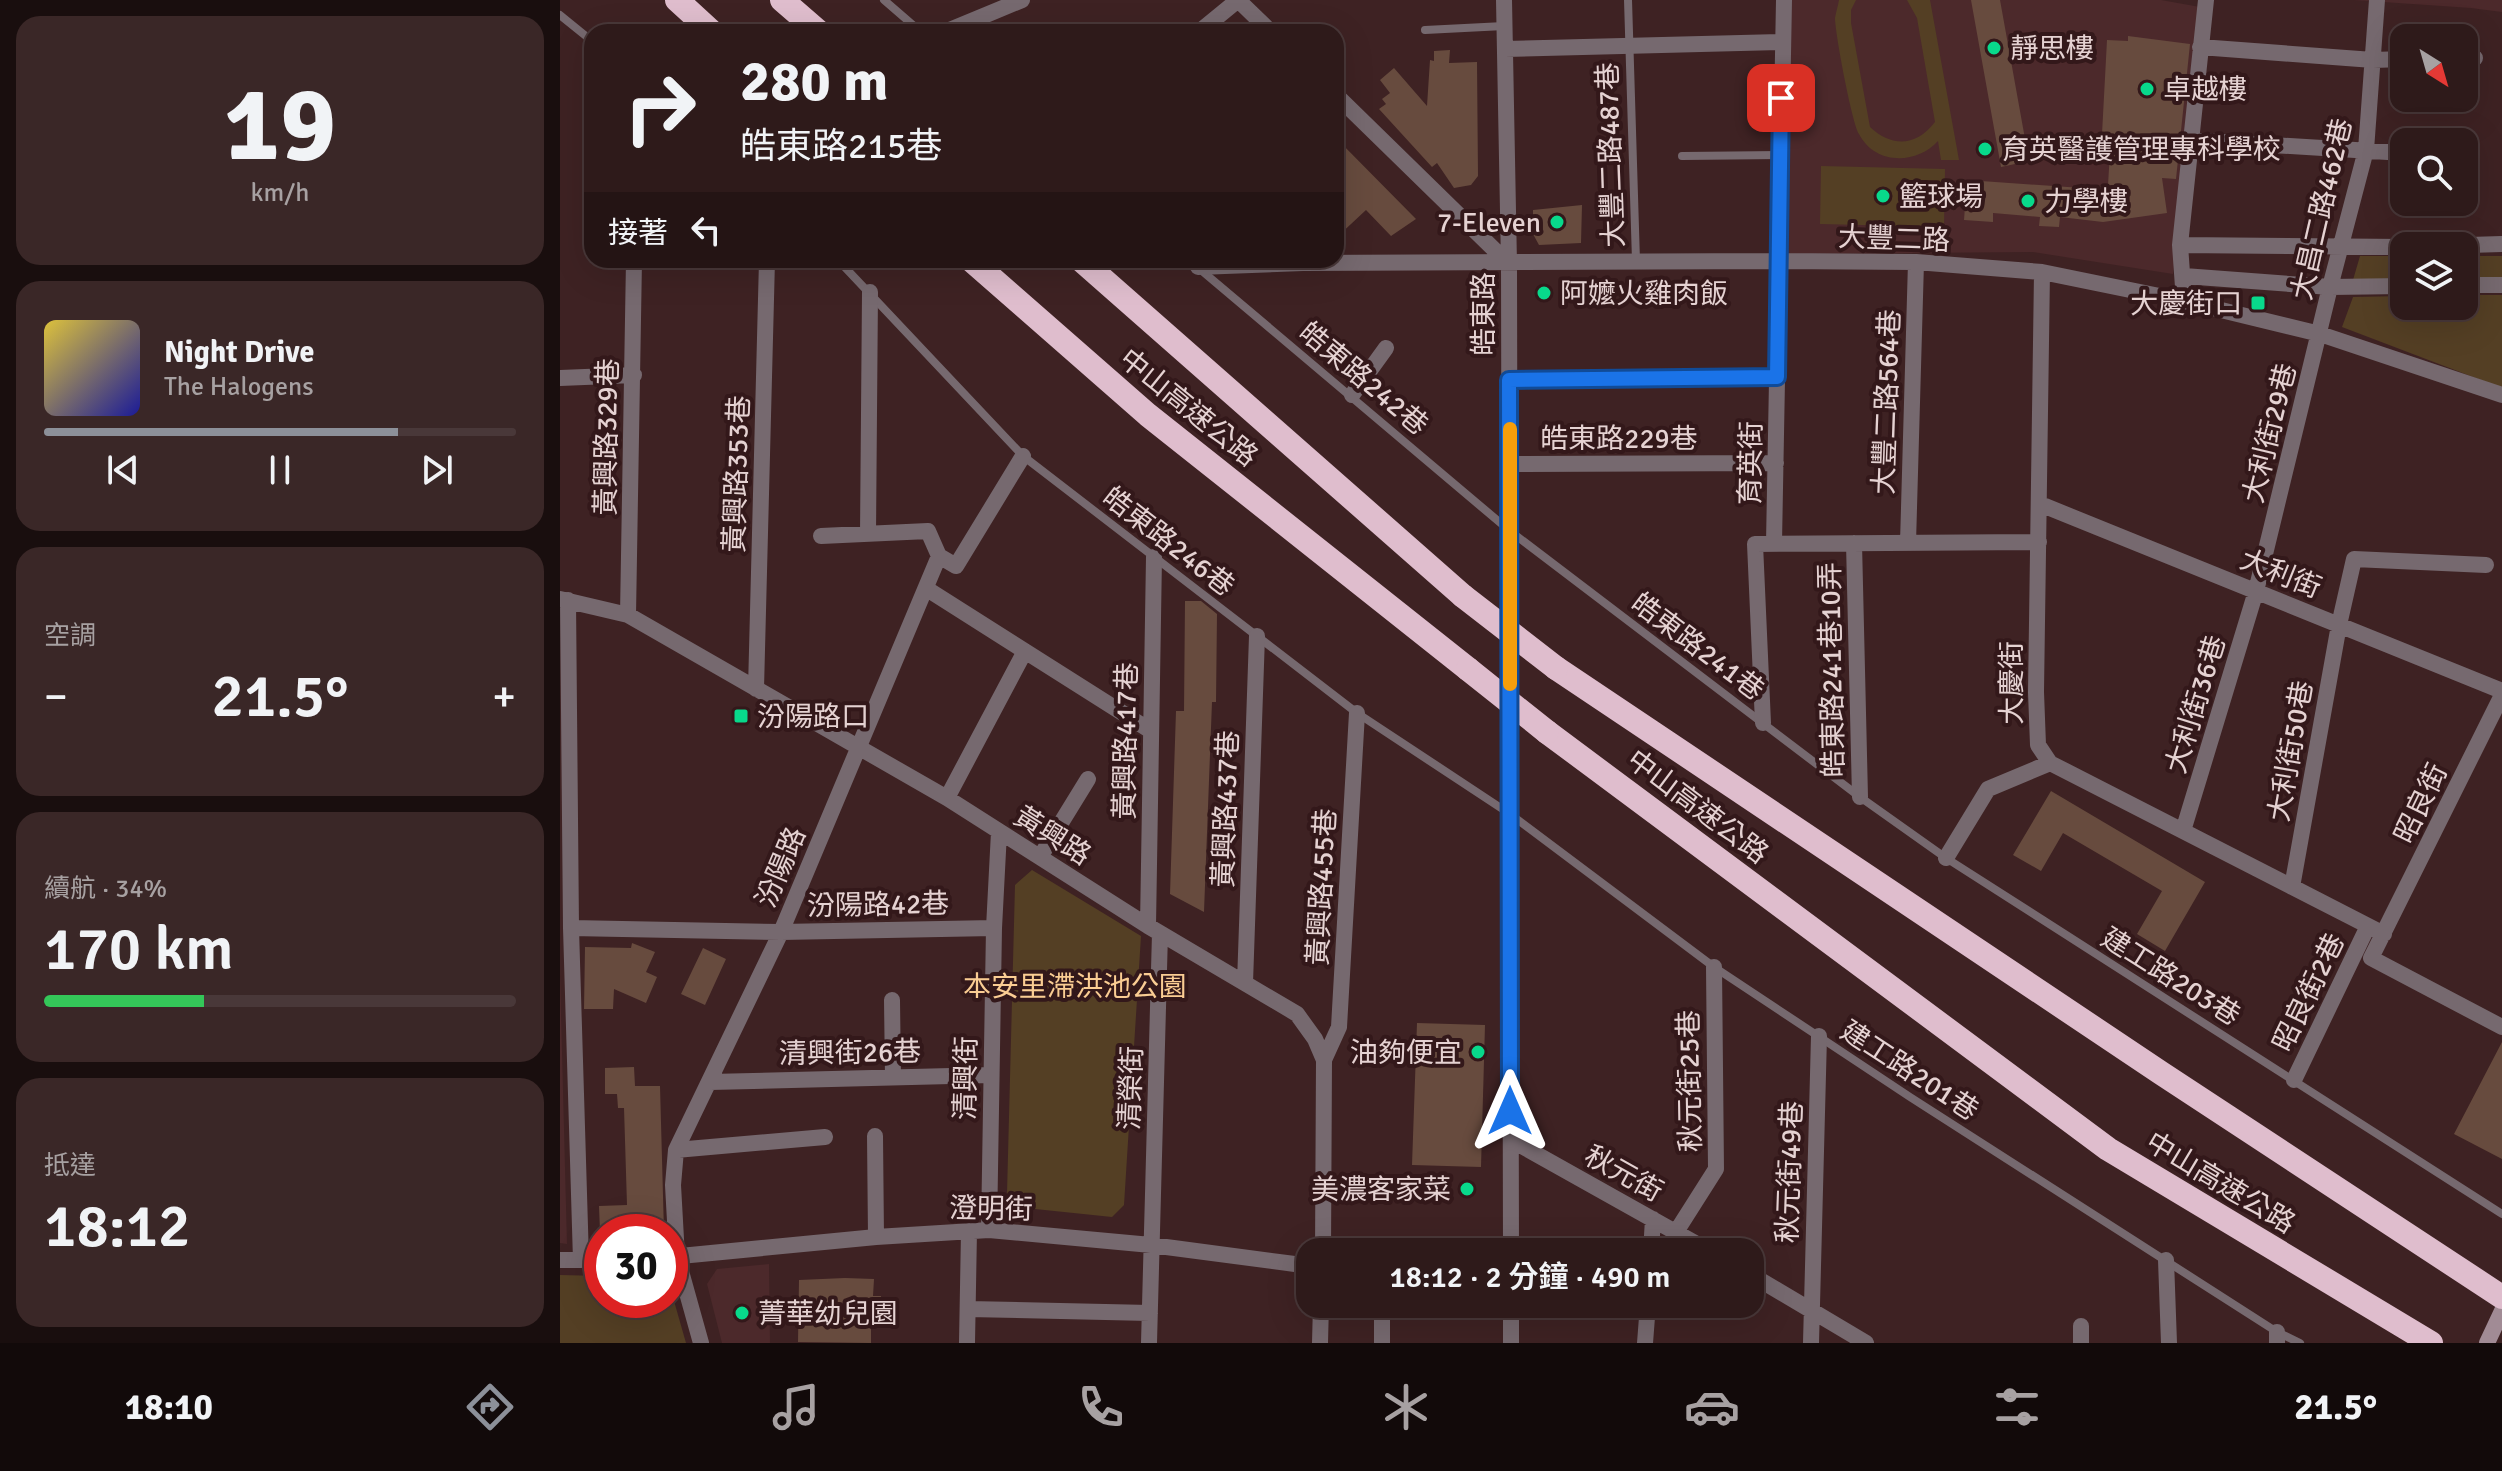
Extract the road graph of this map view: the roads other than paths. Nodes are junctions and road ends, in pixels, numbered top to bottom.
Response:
1 (677, 0) edge
2 (782, 0) edge
3 (884, 0) edge
4 (1022, 0) edge
5 (1238, 0) edge
6 (1504, 0) edge
7 (1628, 0) edge
8 (1784, 0) edge
9 (2206, 0) edge
10 (2377, 0) edge
11 (560, 15) edge
12 (703, 24) edge
13 (810, 24) edge
14 (912, 24) edge
15 (964, 24) edge
16 (1209, 24) edge
17 (1263, 24) edge
18 (1505, 26) junction
19 (1425, 30) dead end
20 (584, 34) edge
21 (1783, 42) junction
22 (1628, 46) junction
23 (2200, 47) junction
24 (1505, 49) junction
25 (2390, 59) edge
26 (2373, 60) junction
27 (1344, 103) edge
28 (2190, 140) junction
29 (2366, 150) junction
30 (2390, 152) edge
31 (1780, 155) junction
32 (1682, 156) dead end
33 (2502, 244) edge
34 (2180, 245) junction
35 (2478, 245) edge
36 (2390, 247) edge
37 (2342, 248) junction
38 (1777, 261) junction
39 (1344, 262) edge
40 (1636, 262) junction
41 (1916, 262) junction
42 (1509, 264) junction
43 (634, 268) edge
44 (767, 268) edge
45 (846, 268) edge
46 (980, 268) edge
47 (1090, 268) edge
48 (1198, 268) edge
49 (2042, 272) junction
50 (2184, 276) junction
51 (2478, 285) edge
52 (2502, 285) edge
53 (2390, 286) edge
54 (2330, 287) junction
55 (870, 292) junction
56 (2184, 301) junction
57 (2320, 334) junction
58 (1386, 348) dead end
59 (634, 375) junction
60 (1777, 377) junction
61 (560, 378) edge
62 (1509, 380) junction
63 (1352, 395) junction
64 (2502, 395) edge
65 (1023, 456) junction
66 (1776, 463) junction
67 (1510, 464) junction
68 (2040, 504) junction
69 (1510, 531) junction
70 (868, 534) junction
71 (821, 536) dead end
72 (2039, 542) junction
73 (1774, 543) junction
74 (1854, 543) junction
75 (1908, 543) junction
76 (939, 556) junction
77 (1154, 557) junction
78 (2486, 565) dead end
79 (927, 589) junction
80 (2256, 591) junction
81 (564, 600) edge
82 (628, 615) junction
83 (2339, 625) junction
84 (1257, 636) junction
85 (1025, 651) junction
86 (756, 689) junction
87 (2502, 693) edge
88 (1357, 713) junction
89 (1763, 723) junction
90 (1151, 731) junction
91 (861, 747) junction
92 (2050, 763) junction
93 (1088, 779) dead end
94 (1860, 797) junction
95 (947, 798) junction
96 (1510, 814) junction
97 (2183, 831) junction
98 (999, 832) junction
99 (1040, 857) junction
100 (1946, 858) junction
101 (2292, 887) junction
102 (2368, 926) junction
103 (571, 928) junction
104 (994, 928) junction
105 (1154, 930) junction
106 (781, 932) junction
107 (2384, 934) junction
108 (1714, 967) junction
109 (1245, 983) junction
110 (892, 1000) dead end
111 (2502, 1027) edge
112 (1819, 1036) junction
113 (1324, 1060) junction
114 (991, 1075) junction
115 (893, 1077) junction
116 (2294, 1080) junction
117 (710, 1082) junction
118 (875, 1136) dead end
119 (825, 1137) dead end
120 (1511, 1140) junction
121 (676, 1150) junction
122 (673, 1214) edge
123 (2502, 1214) edge
124 (1653, 1219) junction
125 (989, 1230) junction
126 (969, 1231) junction
127 (1676, 1232) junction
128 (876, 1237) junction
129 (1323, 1238) edge
130 (1511, 1238) edge
131 (1652, 1238) edge
132 (1686, 1238) edge
133 (1151, 1245) junction
134 (688, 1256) edge
135 (560, 1260) edge
136 (581, 1260) junction
137 (584, 1260) edge
138 (2166, 1260) junction
139 (1296, 1264) edge
140 (1764, 1282) edge
141 (2502, 1297) edge
142 (688, 1302) edge
143 (968, 1309) junction
144 (1811, 1309) junction
145 (2502, 1311) edge
146 (1150, 1313) junction
147 (1321, 1318) edge
148 (1382, 1318) edge
149 (1511, 1318) edge
150 (1647, 1318) edge
151 (2081, 1326) dead end
152 (2277, 1337) edge
153 (701, 1343) edge
154 (967, 1343) edge
155 (1149, 1343) edge
156 (1320, 1343) edge
157 (1382, 1343) edge
158 (1511, 1343) edge
159 (1645, 1343) edge
160 (1811, 1343) edge
161 (1866, 1343) edge
162 (2081, 1343) edge
163 (2169, 1343) edge
164 (2300, 1343) edge
165 (2431, 1343) edge
166 (2487, 1343) edge

1 - 12 highway
2 - 13 highway
3 - 14 lane
4 - 15 street
5 - 16 street
5 - 17 street
6 - 18 street, 皓東路
7 - 22 lane, 大豐二路487巷
8 - 21 street, 育英街
9 - 23 street
10 - 26 street, 大昌二路462巷
11 - 20 lane
18 - 19 lane
18 - 24 street, 皓東路
21 - 22 street
21 - 31 street, 育英街
22 - 24 street
22 - 40 lane, 大豐二路487巷
23 - 26 street
23 - 28 street
24 - 42 street, 皓東路
25 - 26 street
26 - 29 street, 大昌二路462巷
27 - 42 street
28 - 29 street
28 - 34 street
29 - 30 street
29 - 37 street, 大昌二路462巷
31 - 32 lane
31 - 38 street, 育英街
33 - 35 street
34 - 37 street
34 - 50 street
36 - 37 street
37 - 54 street, 大昌二路462巷
38 - 40 street, 大豐二路
38 - 41 street, 大豐二路
38 - 60 street, 育英街
39 - 42 street, 大豐二路
40 - 42 street, 大豐二路
41 - 49 street, 大豐二路
41 - 75 street, 大豐二路564巷
42 - 62 street, 皓東路
43 - 59 street, 黃興路329巷
44 - 86 street, 黃興路353巷
45 - 55 lane, 皓東路246巷
46 - 165 highway, 中山高速公路, bridge
47 - 141 highway, 中山高速公路, bridge
48 - 63 lane, 皓東路242巷
49 - 56 street, 大豐二路
49 - 68 street, 大慶街
50 - 54 street
50 - 56 street
51 - 52 street
53 - 54 street
54 - 57 street, 大昌二路462巷
55 - 65 lane, 皓東路246巷
55 - 70 street
56 - 57 street, 大豐二路
57 - 64 street, 大豐二路
57 - 80 street, 大利街29巷
58 - 63 street
59 - 61 street
59 - 82 street, 黃興路329巷
60 - 62 street
60 - 66 street, 育英街
62 - 67 street, 皓東路
63 - 69 lane, 皓東路242巷
65 - 76 street
65 - 77 lane, 皓東路246巷
66 - 67 street, 皓東路229巷
66 - 73 street, 育英街
67 - 69 street, 皓東路
68 - 72 street, 大慶街
68 - 80 street, 大利街
69 - 89 lane, 皓東路241巷
69 - 96 street, 皓東路
70 - 71 street
70 - 76 street
72 - 75 street
72 - 92 street, 大慶街
73 - 74 street
73 - 89 street
74 - 75 street
74 - 94 street, 皓東路241巷10弄
76 - 79 street, 汾陽路
77 - 84 lane, 皓東路246巷
77 - 90 street, 黃興路417巷
78 - 83 street, 大利街50巷
79 - 85 street
79 - 91 street, 汾陽路
80 - 83 street, 大利街
80 - 97 street, 大利街36巷
81 - 82 street, 黃興路
81 - 103 street
82 - 86 street, 黃興路
83 - 87 street, 大利街
83 - 101 street, 大利街50巷
84 - 88 lane, 皓東路246巷
84 - 109 street, 黃興路437巷
85 - 90 street
85 - 95 street
86 - 91 street, 黃興路
87 - 107 street, 昭良街
88 - 96 lane, 皓東路246巷
88 - 113 street, 黃興路455巷
89 - 94 lane, 皓東路241巷
90 - 105 street, 黃興路417巷
91 - 95 street, 黃興路
91 - 106 street, 汾陽路
92 - 97 street
92 - 100 street
93 - 99 street
94 - 100 lane, 建工路203巷
95 - 98 street, 黃興路
96 - 108 lane, 建工路201巷
96 - 120 street, 皓東路
97 - 101 street
98 - 99 street, 黃興路
98 - 104 street, 清興街
99 - 105 street, 黃興路
100 - 116 lane, 建工路203巷
101 - 102 street
102 - 107 street
102 - 116 street, 昭良街2巷
103 - 106 street, 汾陽路42巷
103 - 136 street
104 - 106 street, 汾陽路42巷
104 - 114 street, 清興街
105 - 109 street, 黃興路
105 - 133 street, 清榮街
106 - 117 street, 汾陽路
107 - 111 street
108 - 112 lane, 建工路201巷
108 - 127 street, 秋元街25巷
109 - 113 street, 黃興路
110 - 115 street
112 - 138 lane, 建工路201巷
112 - 144 street, 秋元街49巷
113 - 129 street, 黃興路
114 - 115 street, 清興街26巷
114 - 125 street, 清興街
115 - 117 street, 清興街26巷
116 - 123 lane, 建工路203巷
117 - 121 street, 汾陽路
118 - 128 street
119 - 121 street
120 - 124 street, 秋元街
120 - 130 street, 皓東路
121 - 122 street, 汾陽路
124 - 127 street, 秋元街
124 - 131 street
125 - 126 street, 澄明街
125 - 133 street, 澄明街
126 - 128 street, 澄明街
126 - 143 street
127 - 132 street, 秋元街
128 - 134 street, 澄明街
133 - 139 street, 澄明街
133 - 146 street, 清榮街
135 - 136 street
136 - 137 street
138 - 152 lane, 建工路201巷
138 - 163 street
140 - 144 street
142 - 153 street, 汾陽路
143 - 146 street
143 - 154 street
144 - 160 street, 秋元街49巷
144 - 161 street
145 - 166 street
146 - 155 street, 清榮街
147 - 156 street
148 - 157 street
149 - 158 street
150 - 159 street
151 - 162 street
152 - 164 lane, 建工路201巷

